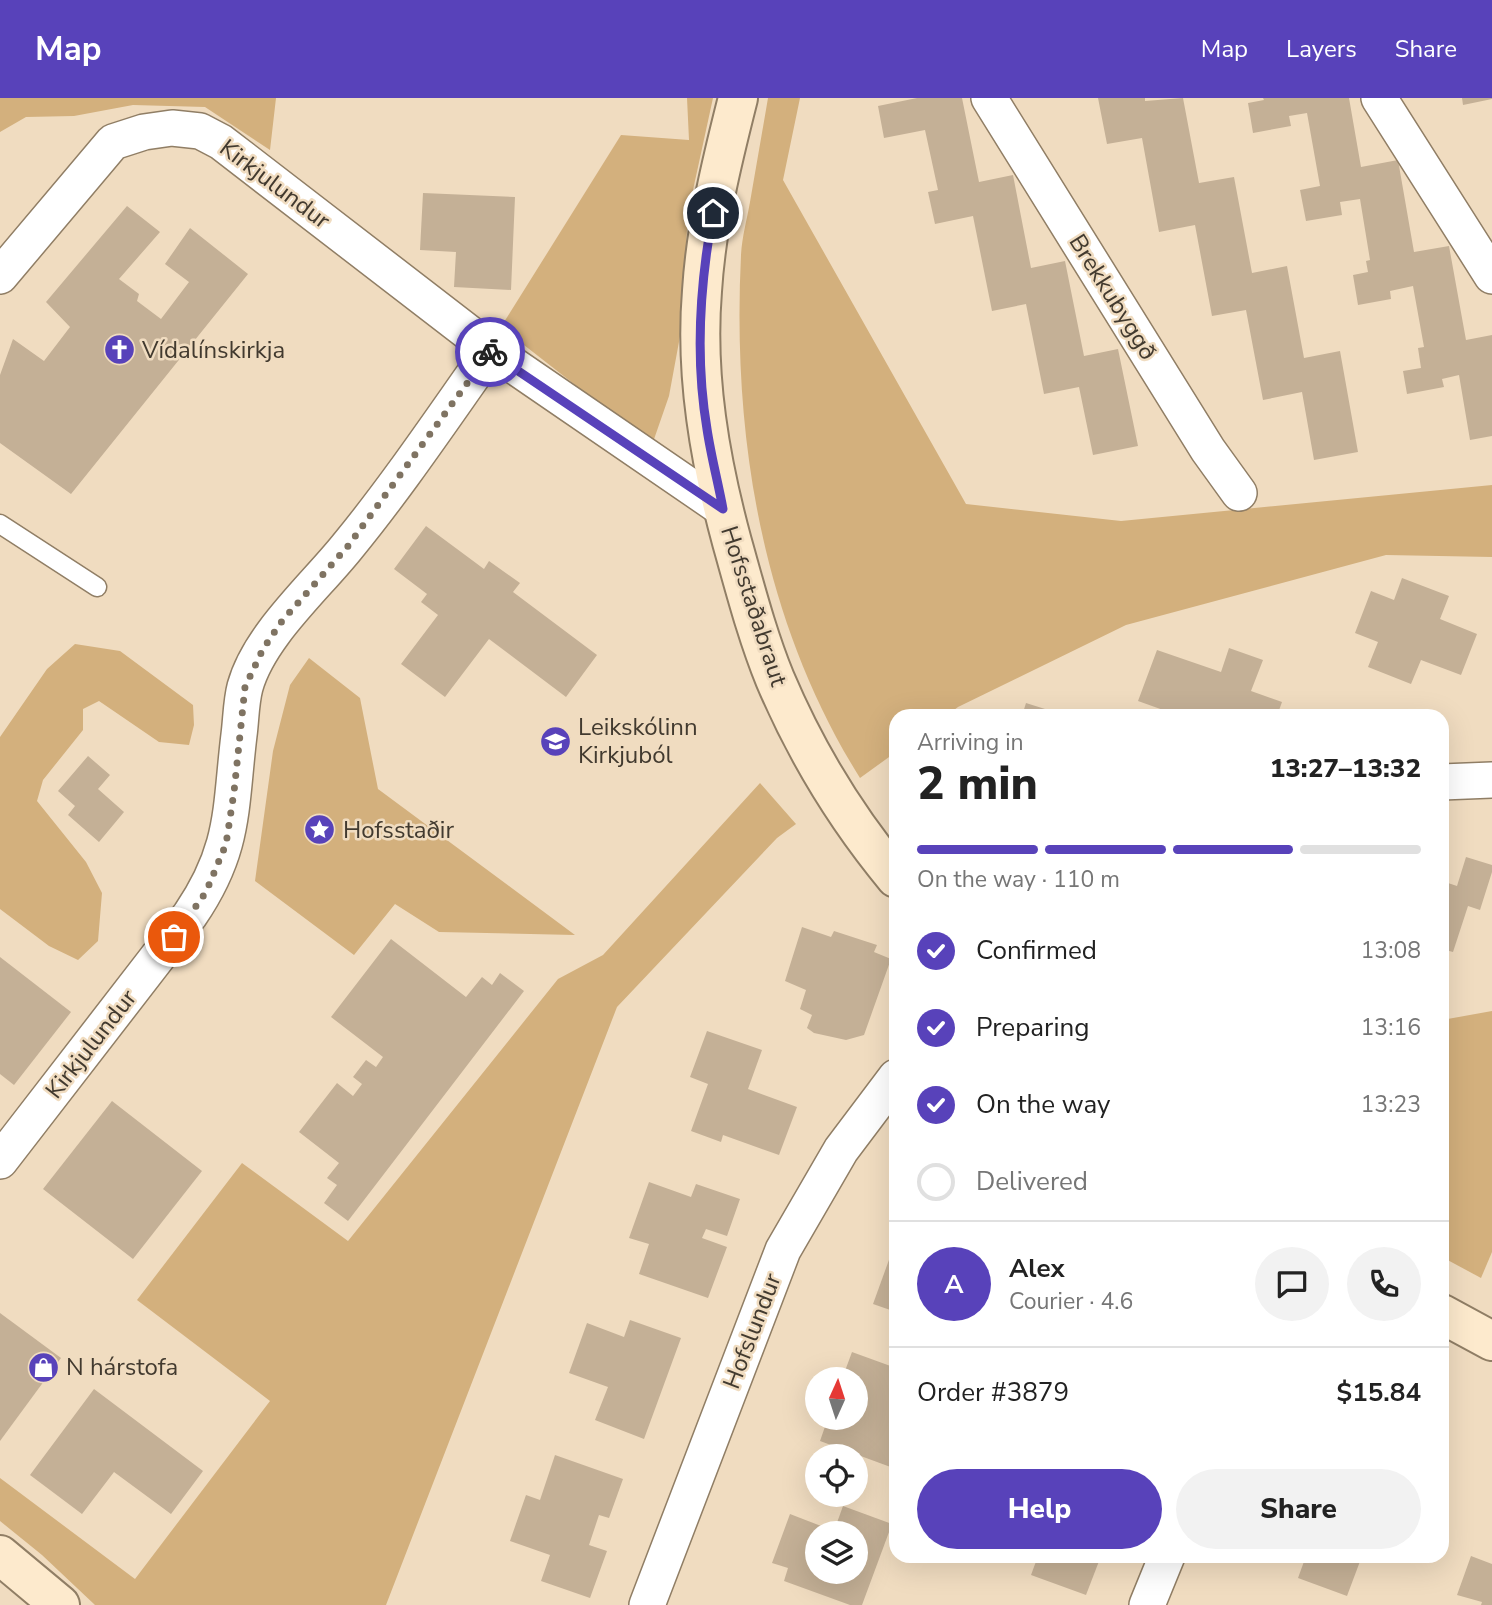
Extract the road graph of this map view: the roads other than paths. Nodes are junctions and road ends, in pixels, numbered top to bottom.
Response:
1 (738, 98) edge
2 (989, 98) edge
3 (1379, 98) edge
4 (0, 276) edge
5 (1492, 276) edge
6 (491, 350) junction
7 (1239, 493) dead end
8 (723, 509) junction
9 (0, 524) edge
10 (97, 587) dead end
11 (1492, 780) edge
12 (1449, 782) edge
13 (889, 868) edge
14 (889, 1086) edge
15 (0, 1161) edge
16 (1449, 1318) edge
17 (1492, 1341) edge
18 (0, 1555) edge
19 (1164, 1563) edge
20 (60, 1605) edge
21 (647, 1605) edge
22 (1147, 1605) edge

1 - 8 street, Hofsstaðabraut
2 - 7 street, Brekkubyggð
3 - 5 street
4 - 6 street, Kirkjulundur
6 - 8 street, Kirkjulundur
6 - 15 street, Kirkjulundur
8 - 13 street, Hofsstaðabraut
9 - 10 lane
11 - 12 street
14 - 21 street, Hofslundur
16 - 17 street
18 - 20 street
19 - 22 street

